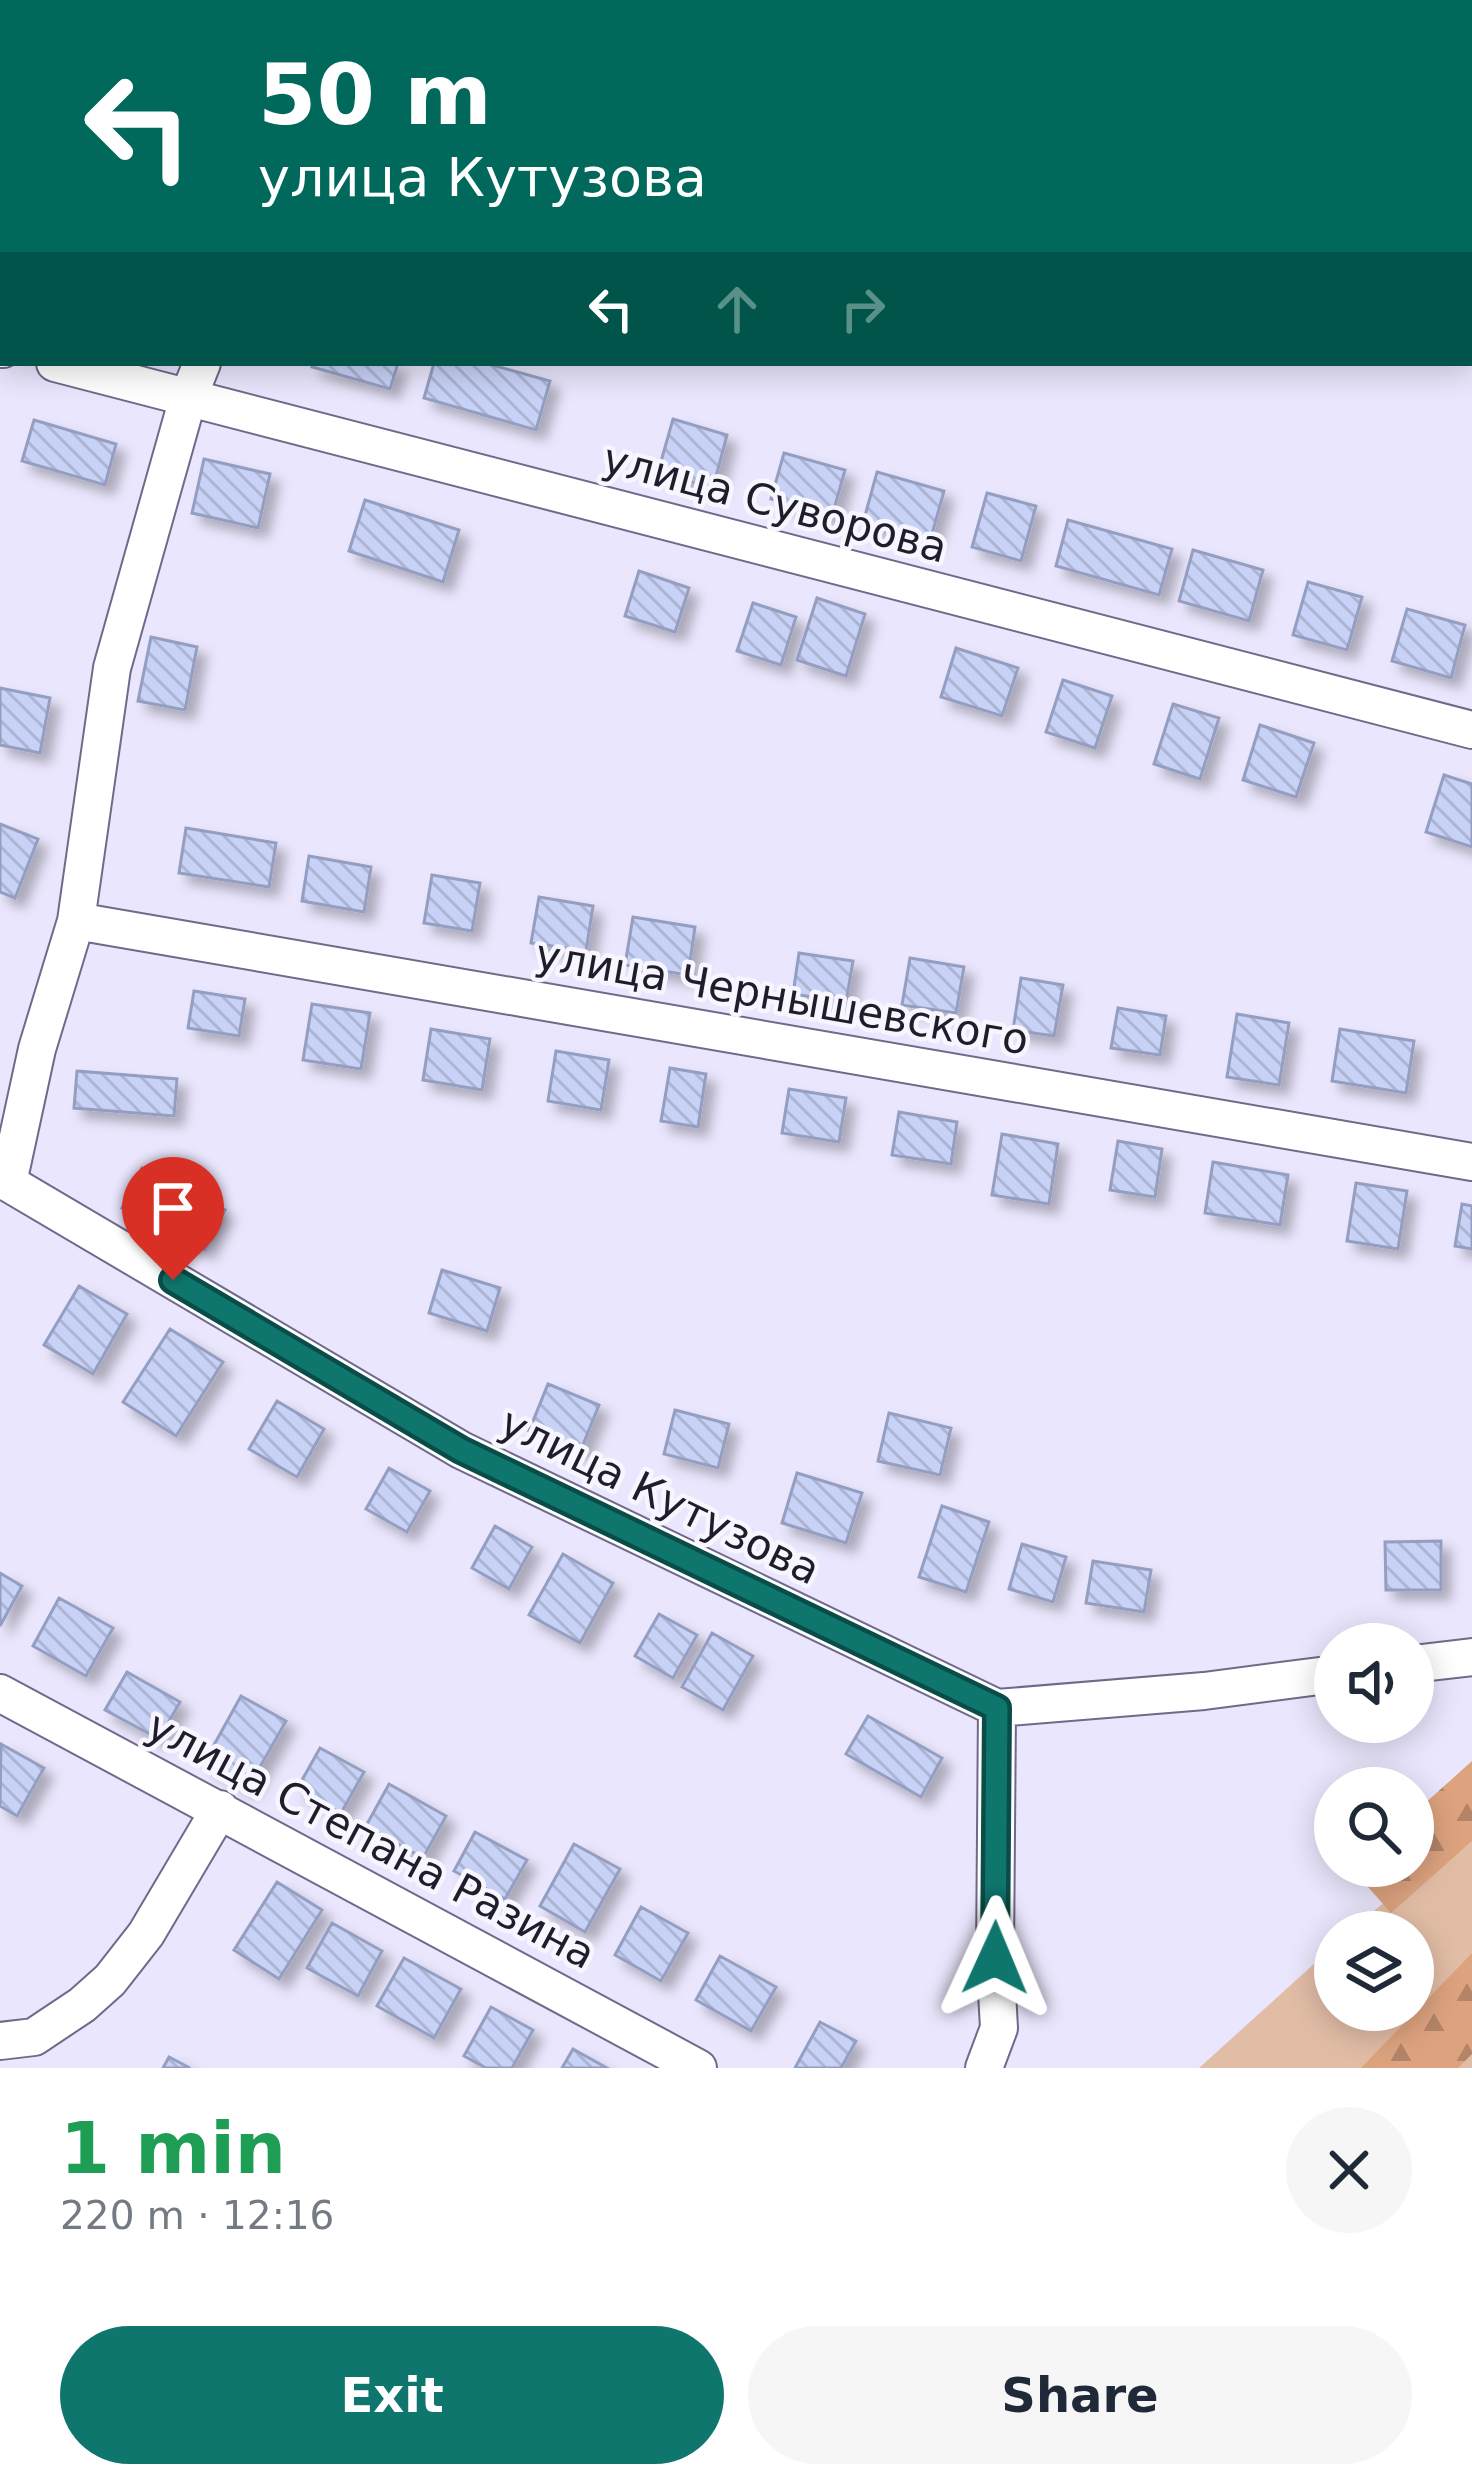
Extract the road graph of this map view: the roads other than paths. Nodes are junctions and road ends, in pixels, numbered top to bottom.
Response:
1 (67, 366) edge
2 (201, 366) edge
3 (188, 398) junction
4 (1472, 730) edge
5 (76, 921) junction
6 (1472, 1162) edge
7 (4, 1181) edge
8 (1472, 1657) edge
9 (1434, 1662) edge
10 (1314, 1677) edge
11 (0, 1693) edge
12 (997, 1708) junction
13 (220, 1809) junction
14 (26, 2048) edge
15 (698, 2068) edge
16 (984, 2068) edge

1 - 3 street, улица Суворова
2 - 3 street
3 - 4 street, улица Суворова
3 - 5 street
5 - 6 street, улица Чернышевского
5 - 7 street
7 - 12 street, улица Кутузова
8 - 9 street
10 - 12 street
11 - 13 street, улица Степана Разина
12 - 16 street
13 - 14 street
13 - 15 street, улица Степана Разина

